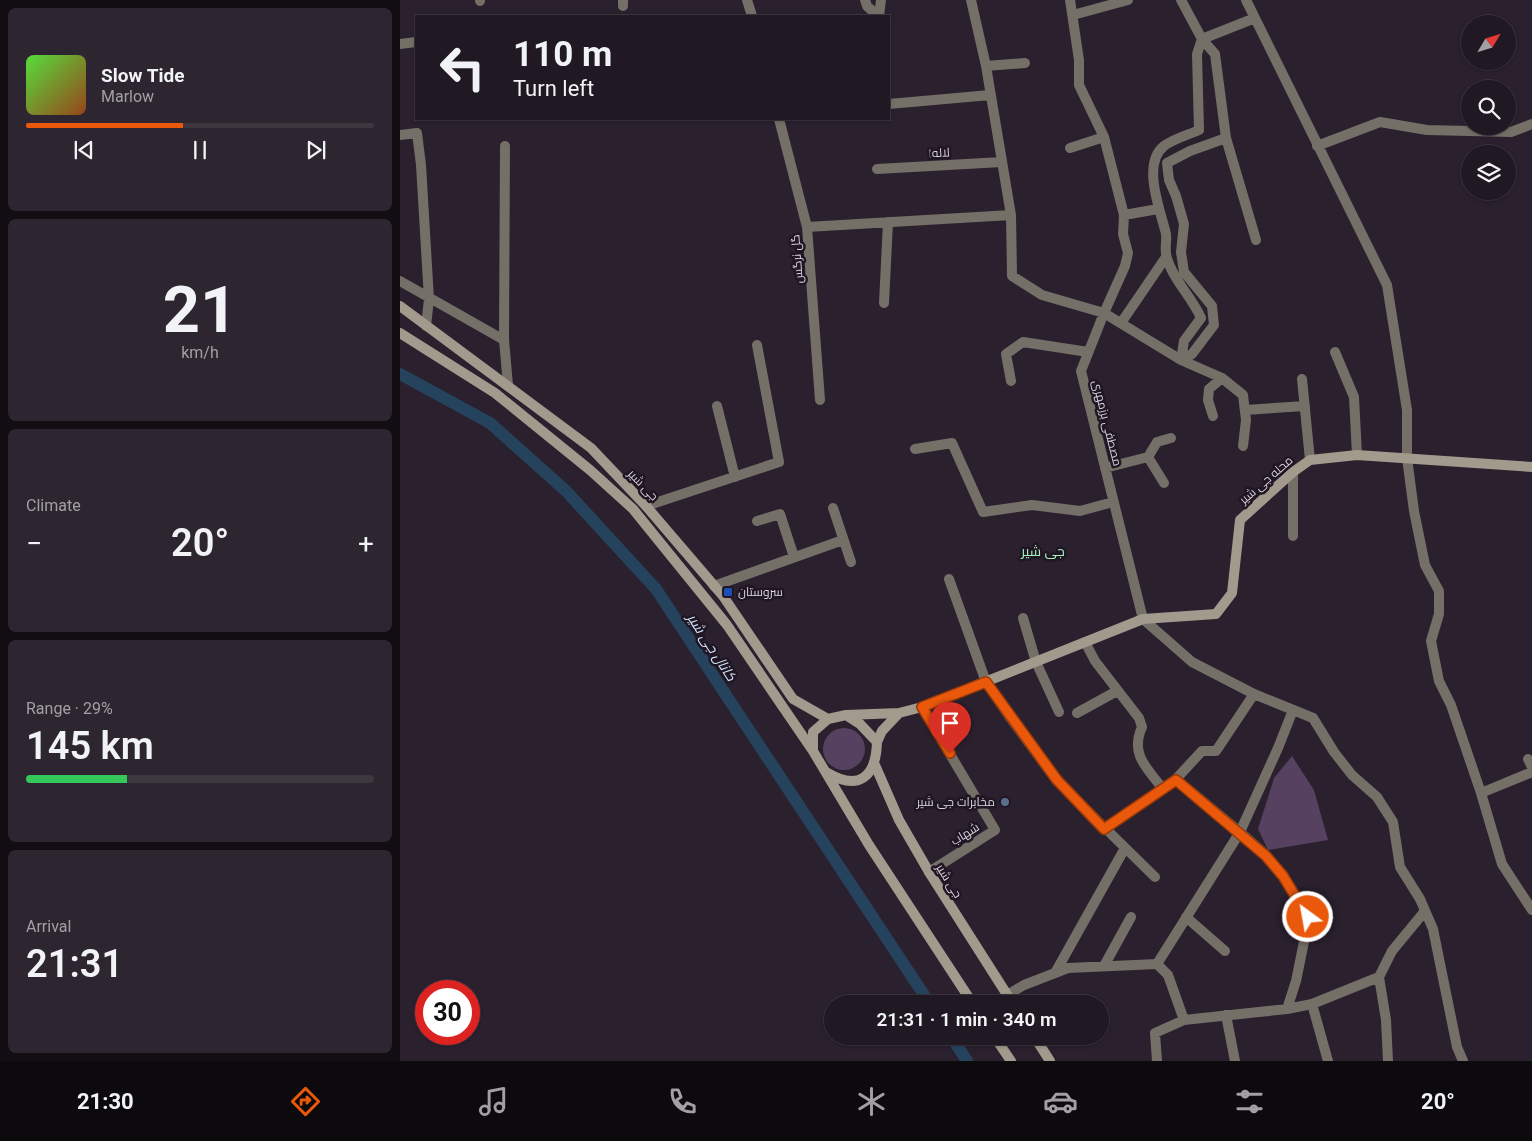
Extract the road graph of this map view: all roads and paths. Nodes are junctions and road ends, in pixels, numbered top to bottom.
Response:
1 (747, 0) edge
2 (865, 0) edge
3 (881, 0) edge
4 (970, 0) edge
5 (1070, 0) edge
6 (1128, 0) edge
7 (1181, 0) edge
8 (1246, 0) edge
9 (752, 15) edge
10 (877, 15) edge
11 (878, 15) edge
12 (1073, 15) junction
13 (1256, 18) junction
14 (1202, 38) junction
15 (415, 42) edge
16 (400, 44) edge
17 (1025, 63) dead end
18 (986, 66) junction
19 (990, 95) junction
20 (890, 104) edge
21 (780, 120) edge
22 (1532, 124) edge
23 (400, 135) edge
24 (1104, 137) junction
25 (1226, 138) junction
26 (505, 146) dead end
27 (1317, 146) junction
28 (1070, 148) dead end
29 (1002, 162) junction
30 (877, 168) dead end
31 (1158, 209) junction
32 (1011, 215) junction
33 (1124, 215) junction
34 (888, 222) junction
35 (807, 227) junction
36 (1256, 240) dead end
37 (1166, 256) junction
38 (400, 281) edge
39 (429, 299) junction
40 (884, 303) dead end
41 (400, 306) edge
42 (1104, 313) junction
43 (1121, 323) junction
44 (426, 326) junction
45 (400, 332) edge
46 (504, 340) junction
47 (756, 345) dead end
48 (1088, 352) junction
49 (1335, 352) dead end
50 (1181, 360) junction
51 (1222, 378) junction
52 (1302, 379) dead end
53 (1011, 382) dead end
54 (508, 385) junction
55 (820, 400) dead end
56 (717, 406) dead end
57 (1305, 406) junction
58 (1245, 410) junction
59 (1213, 416) dead end
60 (1171, 438) dead end
61 (1243, 446) dead end
62 (915, 450) dead end
63 (1357, 455) junction
64 (1148, 457) junction
65 (1407, 458) junction
66 (1310, 460) junction
67 (1532, 467) edge
68 (1105, 468) junction
69 (1293, 472) junction
70 (735, 477) junction
71 (1164, 483) dead end
72 (1113, 502) junction
73 (646, 506) junction
74 (833, 508) dead end
75 (757, 521) dead end
76 (1293, 536) dead end
77 (843, 540) junction
78 (794, 557) junction
79 (851, 562) dead end
80 (949, 579) dead end
81 (714, 586) junction
82 (1023, 618) dead end
83 (1143, 619) junction
84 (1085, 642) junction
85 (1036, 662) junction
86 (986, 682) junction
87 (1117, 692) junction
88 (1254, 694) junction
89 (922, 707) junction
90 (1293, 710) junction
91 (1059, 712) dead end
92 (899, 713) junction
93 (1077, 713) dead end
94 (846, 715) junction
95 (828, 719) junction
96 (877, 742) junction
97 (813, 751) junction
98 (875, 764) junction
99 (826, 772) junction
100 (1532, 772) edge
101 (1176, 780) junction
102 (1162, 789) junction
103 (1481, 793) junction
104 (1104, 829) junction
105 (1240, 832) junction
106 (1125, 848) junction
107 (928, 872) junction
108 (1156, 877) dead end
109 (1532, 910) edge
110 (1425, 911) junction
111 (1131, 917) dead end
112 (1186, 917) junction
113 (1225, 951) dead end
114 (1157, 964) junction
115 (1104, 966) junction
116 (1055, 973) junction
117 (1379, 977) junction
118 (1007, 994) joint
119 (967, 995) edge
120 (1312, 1004) junction
121 (1287, 1009) junction
122 (1226, 1016) junction
123 (1184, 1020) junction
124 (1000, 1045) edge
125 (1040, 1045) edge
126 (1010, 1061) edge
127 (1050, 1061) edge
128 (1156, 1061) edge
129 (1235, 1061) edge
130 (1328, 1061) edge
131 (1388, 1061) edge
132 (1463, 1061) edge

1 - 9 street
2 - 10 street
3 - 11 street
4 - 18 street
5 - 12 street, مصطفی برزمهری
6 - 12 street
7 - 14 street
8 - 13 street
12 - 24 street, مصطفی برزمهری
13 - 14 street
13 - 27 street
14 - 25 street
14 - 31 street
15 - 16 street
17 - 18 street
18 - 19 street
19 - 20 street
19 - 29 street
21 - 35 street, گل نرگس
22 - 27 street
23 - 39 street
24 - 28 street
24 - 33 street, مصطفی برزمهری
25 - 36 street
25 - 50 street
26 - 46 street
27 - 65 street
29 - 30 street, لاله۱
29 - 32 street
31 - 33 street
31 - 37 street
32 - 34 street
32 - 42 street
33 - 42 street, مصطفی برزمهری
34 - 35 street
34 - 40 street
35 - 55 street, گل نرگس
37 - 43 street
37 - 50 street
38 - 39 street
39 - 44 street
39 - 46 street
41 - 44 main road, جی شیر
42 - 43 street
42 - 48 street, مصطفی برزمهری
43 - 50 street
44 - 54 main road, جی شیر
45 - 97 main road, جی شیر
46 - 54 street
47 - 70 street
48 - 53 street
48 - 68 street, مصطفی برزمهری
49 - 63 street
50 - 51 street
51 - 58 street
51 - 59 street
52 - 57 street
54 - 73 main road, جی شیر
56 - 70 street
57 - 58 street
57 - 66 street
58 - 61 street
60 - 64 street
62 - 72 street
63 - 65 main road, محله جی شیر
63 - 66 main road, محله جی شیر
64 - 68 street
64 - 71 street
65 - 67 main road, محله جی شیر
65 - 103 street
66 - 69 main road, محله جی شیر
68 - 72 street, مصطفی برزمهری
69 - 76 street
69 - 83 main road, محله جی شیر
70 - 73 street
72 - 83 street, مصطفی برزمهری
73 - 81 main road, جی شیر
74 - 77 street
75 - 78 street
77 - 78 street
77 - 79 street
78 - 81 street
80 - 86 street
81 - 95 main road, جی شیر
82 - 85 street
83 - 84 main road, محله جی شیر
83 - 88 street
84 - 85 main road, محله جی شیر
84 - 87 street
85 - 86 main road, محله جی شیر
85 - 91 street
86 - 89 main road, محله جی شیر
86 - 104 street
87 - 93 street
87 - 102 street
88 - 90 street
88 - 101 street
89 - 92 main road, محله جی شیر
89 - 107 street, شهاب
90 - 105 street
90 - 110 street
92 - 94 main road, محله جی شیر
92 - 96 main road
94 - 95 main road
94 - 96 main road
95 - 97 main road
96 - 98 main road
97 - 99 main road
98 - 99 main road
98 - 107 main road, جی شیر
99 - 119 main road
100 - 103 street
101 - 102 street
101 - 105 street
102 - 104 street
103 - 109 street
104 - 106 street
105 - 112 street
105 - 121 street
106 - 108 street
106 - 116 street
107 - 118 main road, جی شیر
110 - 117 street
110 - 132 street
111 - 115 street
112 - 113 street
112 - 114 street
114 - 115 street
114 - 123 street
115 - 116 street
116 - 118 street
117 - 120 street
117 - 131 street
120 - 121 street
120 - 130 street
121 - 122 street
122 - 123 street
122 - 129 street
123 - 128 street
124 - 126 main road
125 - 127 main road

